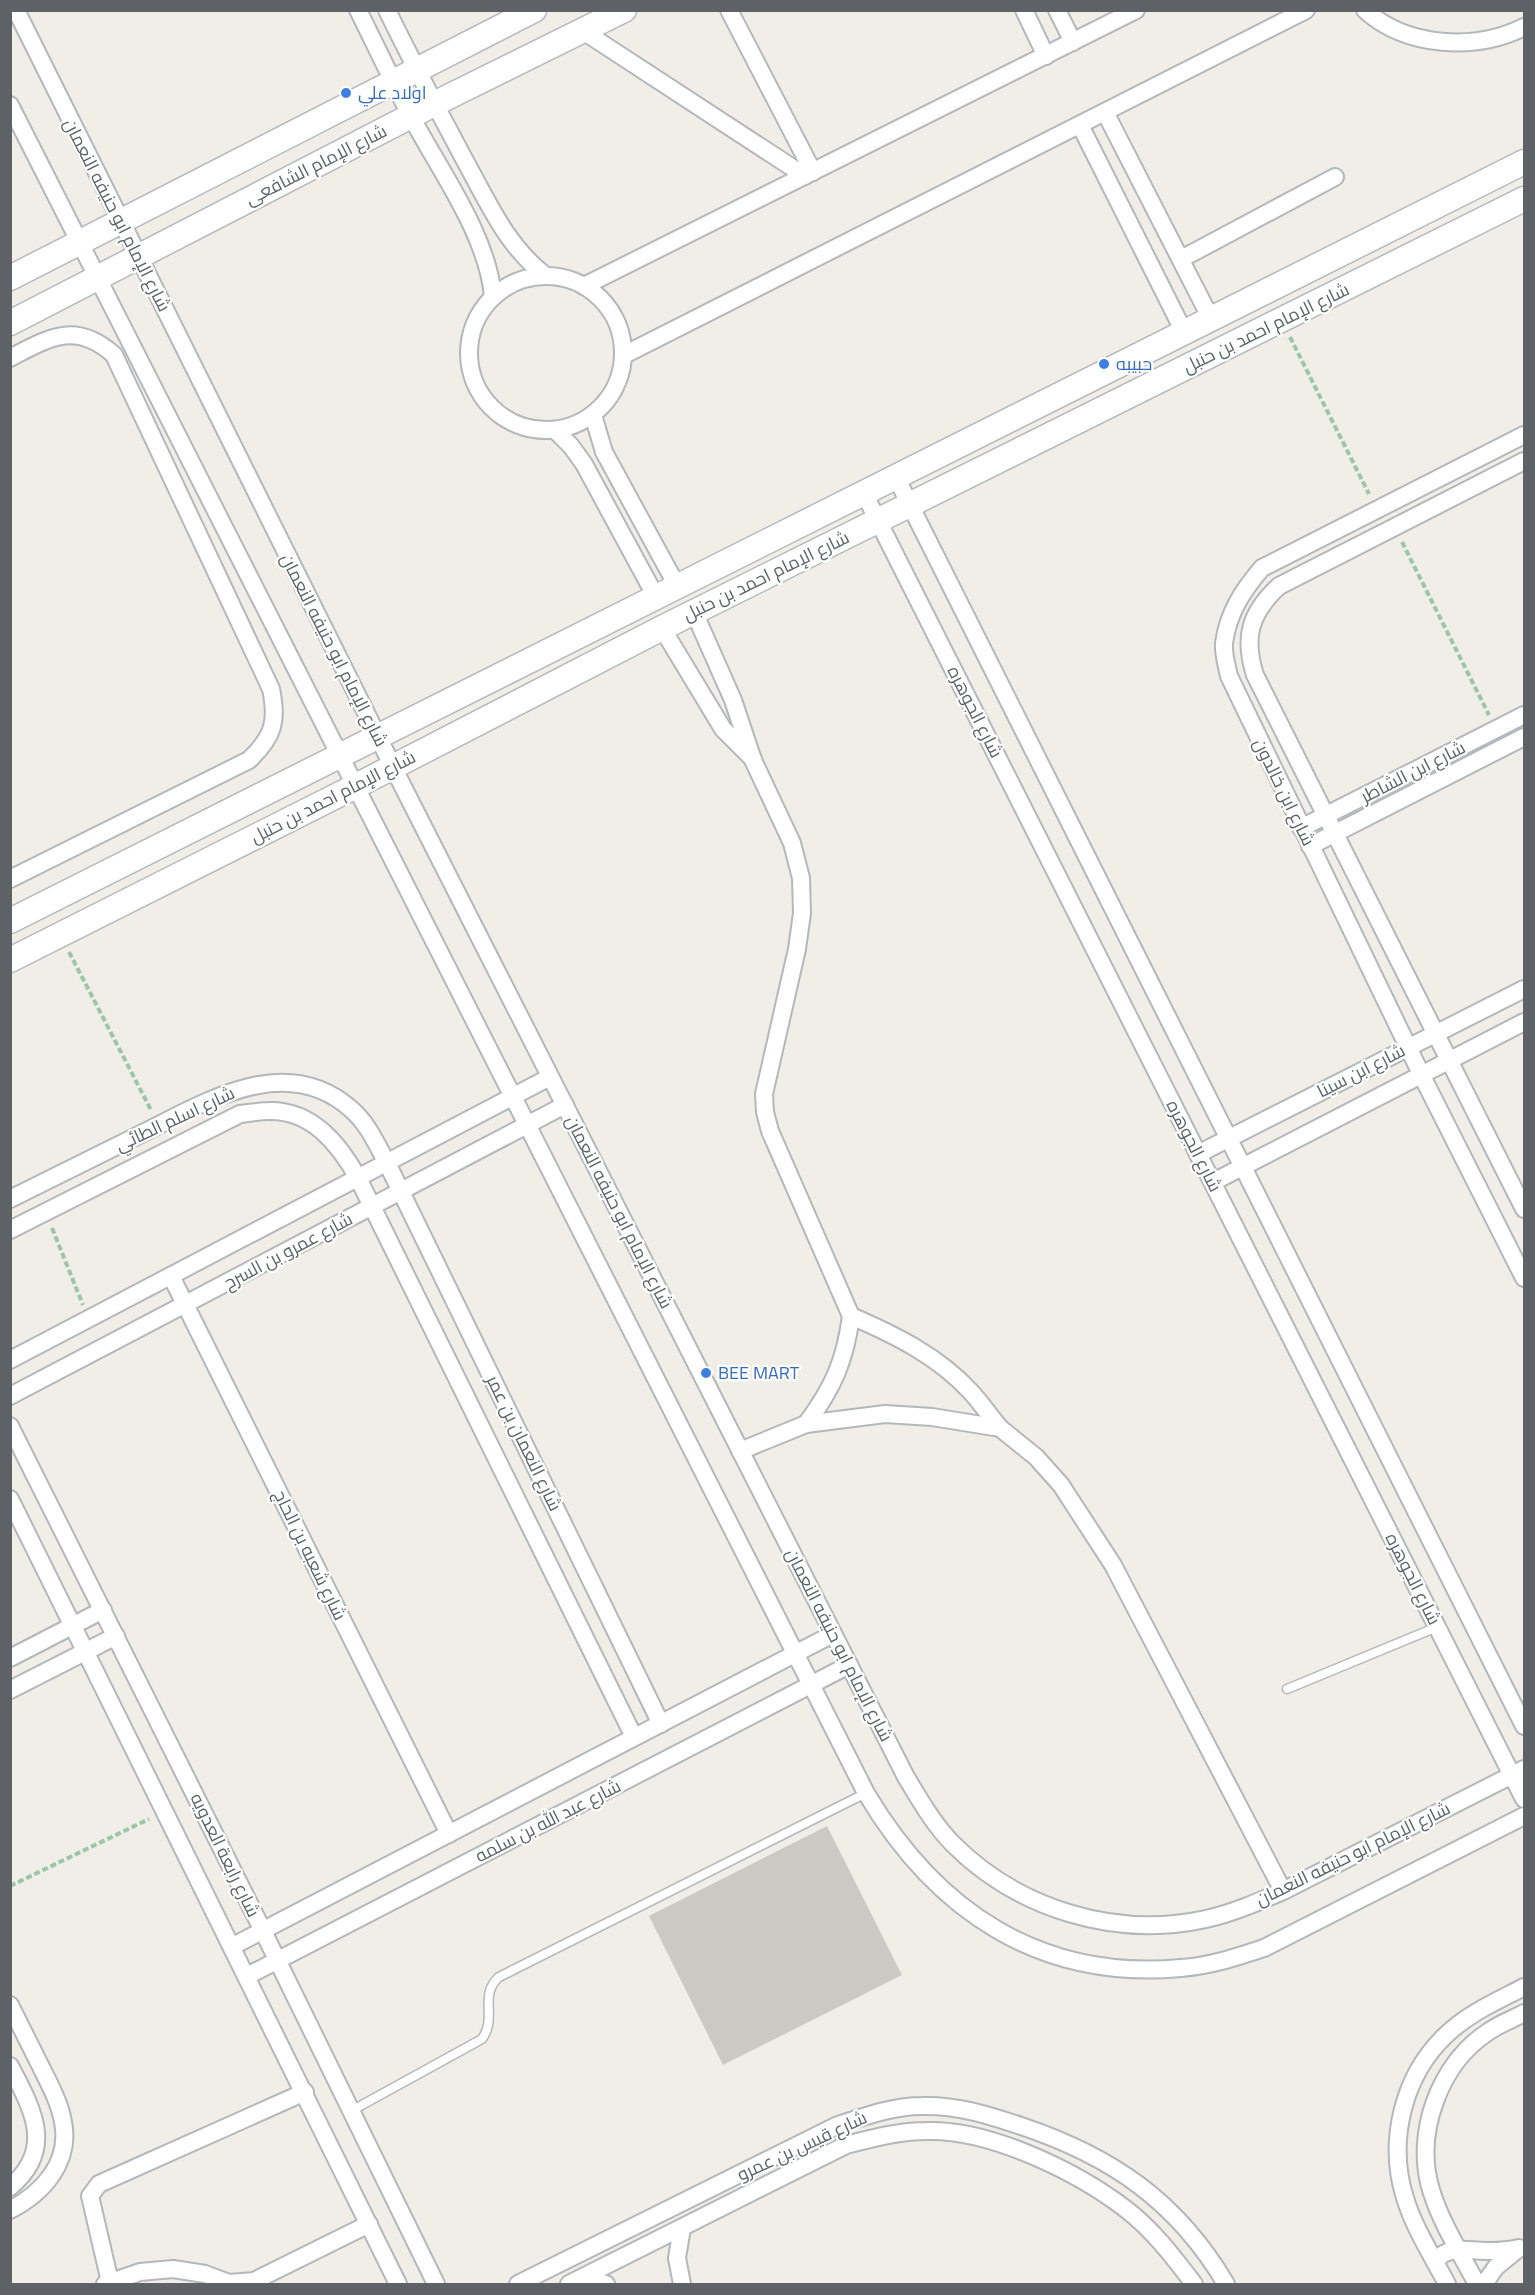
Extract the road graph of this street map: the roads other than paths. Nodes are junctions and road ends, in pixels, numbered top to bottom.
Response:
1 (16, 10) edge
2 (358, 10) edge
3 (387, 10) edge
4 (534, 10) edge
5 (624, 10) edge
6 (729, 10) edge
7 (1024, 10) edge
8 (1057, 10) edge
9 (1136, 10) edge
10 (1306, 10) edge
11 (1365, 10) edge
12 (1524, 27) edge
13 (583, 31) junction
14 (1073, 42) junction
15 (1046, 56) junction
16 (417, 70) junction
17 (393, 81) junction
18 (434, 104) junction
19 (10, 105) edge
20 (1105, 112) junction
21 (411, 116) junction
22 (1080, 125) junction
23 (1524, 162) edge
24 (809, 174) junction
25 (1335, 177) dead end
26 (1524, 199) edge
27 (120, 222) junction
28 (80, 243) junction
29 (138, 257) junction
30 (1180, 259) junction
31 (1307, 271) junction
32 (546, 276) junction
33 (10, 278) edge
34 (98, 278) junction
35 (584, 286) junction
36 (493, 297) junction
37 (1321, 301) junction
38 (1211, 319) junction
39 (10, 323) edge
40 (1184, 332) junction
41 (624, 355) junction
42 (10, 358) edge
43 (593, 415) junction
44 (555, 430) junction
45 (1524, 435) edge
46 (1524, 461) edge
47 (896, 477) junction
48 (864, 493) junction
49 (910, 504) junction
50 (1381, 508) junction
51 (878, 520) junction
52 (1395, 528) junction
53 (667, 591) junction
54 (694, 612) junction
55 (662, 628) junction
56 (1524, 715) edge
57 (1500, 727) junction
58 (378, 736) junction
59 (1519, 740) edge
60 (340, 755) junction
61 (753, 760) junction
62 (393, 767) junction
63 (356, 786) junction
64 (1326, 815) junction
65 (1301, 828) junction
66 (1335, 834) junction
67 (1310, 846) junction
68 (10, 879) edge
69 (10, 921) edge
70 (10, 960) edge
71 (1524, 988) edge
72 (1524, 1022) edge
73 (1436, 1033) junction
74 (1407, 1047) junction
75 (1450, 1060) junction
76 (1422, 1076) junction
77 (550, 1077) junction
78 (514, 1096) junction
79 (565, 1105) junction
80 (528, 1125) junction
81 (1228, 1139) junction
82 (1198, 1154) junction
83 (387, 1163) junction
84 (1243, 1167) junction
85 (358, 1178) junction
86 (1213, 1182) junction
87 (401, 1191) junction
88 (10, 1199) edge
89 (372, 1206) junction
90 (1524, 1209) edge
91 (10, 1230) edge
92 (171, 1276) junction
93 (1524, 1278) edge
94 (185, 1304) junction
95 (851, 1316) junction
96 (10, 1360) edge
97 (10, 1396) edge
98 (806, 1424) junction
99 (10, 1426) edge
100 (1000, 1428) junction
101 (740, 1451) junction
102 (10, 1499) edge
103 (103, 1610) junction
104 (73, 1626) junction
105 (1437, 1627) junction
106 (833, 1634) junction
107 (116, 1636) junction
108 (86, 1651) junction
109 (795, 1654) junction
110 (10, 1658) edge
111 (849, 1665) junction
112 (811, 1685) junction
113 (1287, 1689) dead end
114 (10, 1690) edge
115 (661, 1724) junction
116 (1524, 1726) edge
117 (634, 1737) junction
118 (1518, 1772) edge
119 (866, 1793) junction
120 (1524, 1799) edge
121 (1524, 1816) edge
122 (449, 1834) junction
123 (1283, 1891) junction
124 (263, 1931) junction
125 (233, 1946) junction
126 (277, 1960) junction
127 (247, 1976) junction
128 (1524, 1987) edge
129 (10, 2005) edge
130 (1524, 2013) edge
131 (10, 2066) edge
132 (305, 2092) junction
133 (351, 2111) junction
134 (10, 2187) edge
135 (10, 2210) edge
136 (369, 2224) junction
137 (682, 2228) junction
138 (1522, 2247) edge
139 (1458, 2248) junction
140 (1435, 2261) junction
141 (577, 2281) edge
142 (107, 2283) edge
143 (398, 2284) edge
144 (435, 2284) edge
145 (518, 2284) edge
146 (606, 2284) edge
147 (682, 2284) edge
148 (1194, 2284) edge
149 (1226, 2284) edge
150 (1447, 2284) edge
151 (1476, 2284) edge
152 (1484, 2284) edge

1 - 27 street, شارع الإمام ابو حنيفه النعمان
2 - 17 street
3 - 16 street
4 - 16 street
5 - 13 street, شارع الإمام الشافعى
6 - 24 street
7 - 15 street
8 - 14 street
9 - 14 street
10 - 20 street
11 - 12 street
13 - 18 street, شارع الإمام الشافعى
13 - 24 street
14 - 15 street
15 - 24 street
16 - 17 street
16 - 18 street
17 - 21 street
17 - 27 street
18 - 21 street, شارع الإمام الشافعى
18 - 32 street
19 - 28 street
20 - 22 street
20 - 30 street
21 - 29 street, شارع الإمام الشافعى
21 - 36 street
22 - 40 street
22 - 41 street
23 - 31 street, شارع الإمام احمد بن حنبل
24 - 35 street
25 - 30 street
26 - 37 street, شارع الإمام احمد بن حنبل
27 - 28 street
27 - 29 street, شارع الإمام ابو حنيفه النعمان
28 - 33 street
28 - 34 street
29 - 34 street, شارع الإمام الشافعى
29 - 58 street, شارع الإمام ابو حنيفه النعمان
30 - 38 street
31 - 37 street
31 - 38 street, شارع الإمام احمد بن حنبل
32 - 35 street
32 - 36 street
34 - 39 street, شارع الإمام الشافعى
34 - 60 street
35 - 41 street
36 - 44 street
37 - 49 street, شارع الإمام احمد بن حنبل
38 - 40 street, شارع الإمام احمد بن حنبل
40 - 47 street, شارع الإمام احمد بن حنبل
41 - 43 street
42 - 68 street
43 - 44 street
43 - 53 street
44 - 53 street
45 - 50 street, شارع ابن خالدون
46 - 52 street, شارع ابن خالدون
47 - 48 street, شارع الإمام احمد بن حنبل
47 - 49 street, شارع الجوهره
48 - 51 street, شارع الجوهره
48 - 53 street, شارع الإمام احمد بن حنبل
49 - 51 street, شارع الإمام احمد بن حنبل
49 - 81 street, شارع الجوهره
50 - 52 street
50 - 65 street, شارع ابن خالدون
51 - 54 street, شارع الإمام احمد بن حنبل
51 - 82 street, شارع الجوهره
52 - 64 street, شارع ابن خالدون
53 - 58 street, شارع الإمام احمد بن حنبل
54 - 55 street, شارع الإمام احمد بن حنبل
54 - 61 street
55 - 61 street
55 - 62 street, شارع الإمام احمد بن حنبل
56 - 57 street, شارع ابن الشاطر
57 - 59 street
57 - 64 street, شارع ابن الشاطر
58 - 60 street, شارع الإمام احمد بن حنبل
58 - 62 street, شارع الإمام ابو حنيفه النعمان
59 - 66 street, شارع ابن الشاطر
60 - 63 street
60 - 69 street, شارع الإمام احمد بن حنبل
61 - 95 street
62 - 63 street, شارع الإمام احمد بن حنبل
62 - 77 street, شارع الإمام ابو حنيفه النعمان
63 - 70 street, شارع الإمام احمد بن حنبل
63 - 78 street
64 - 65 street, شارع ابن الشاطر
64 - 66 street, شارع ابن خالدون
65 - 67 street, شارع ابن خالدون
66 - 67 street, شارع ابن الشاطر
66 - 73 street, شارع ابن خالدون
67 - 74 street, شارع ابن خالدون
71 - 73 street, شارع ابن سينا
72 - 75 street, شارع ابن سينا
73 - 74 street, شارع ابن سينا
73 - 75 street, شارع ابن خالدون
74 - 76 street, شارع ابن خالدون
74 - 81 street, شارع ابن سينا
75 - 76 street, شارع ابن سينا
75 - 90 street, شارع ابن خالدون
76 - 84 street, شارع ابن سينا
76 - 93 street, شارع ابن خالدون
77 - 78 street, شارع عمرو بن السرح
77 - 79 street, شارع الإمام ابو حنيفه النعمان
78 - 80 street
78 - 83 street, شارع عمرو بن السرح
79 - 80 street, شارع عمرو بن السرح
79 - 101 street, شارع الإمام ابو حنيفه النعمان
80 - 87 street, شارع عمرو بن السرح
80 - 109 street
81 - 82 street, شارع ابن سينا
81 - 84 street, شارع الجوهره
82 - 86 street, شارع الجوهره
83 - 85 street, شارع عمرو بن السرح
83 - 87 street, شارع النعمان بن عمر
83 - 88 street, شارع اسلم الطائي
84 - 86 street, شارع ابن سينا
84 - 116 street, شارع الجوهره
85 - 89 street, شارع النعمان بن عمر
85 - 91 street, شارع اسلم الطائي
85 - 92 street, شارع عمرو بن السرح
86 - 105 street, شارع الجوهره
87 - 89 street, شارع عمرو بن السرح
87 - 115 street, شارع النعمان بن عمر
89 - 94 street, شارع عمرو بن السرح
89 - 117 street, شارع النعمان بن عمر
92 - 94 street, شارع شعبه بن الحاج
92 - 96 street, شارع عمرو بن السرح
94 - 97 street, شارع عمرو بن السرح
94 - 122 street, شارع شعبه بن الحاج
95 - 98 street
95 - 100 street
98 - 100 street
98 - 101 street
99 - 103 street, شارع رابعة العدويه
100 - 123 street
101 - 106 street, شارع الإمام ابو حنيفه النعمان
102 - 104 street, شارع رابعة العدويه
103 - 104 street
103 - 107 street, شارع رابعة العدويه
104 - 108 street, شارع رابعة العدويه
104 - 110 street
105 - 113 lane
105 - 118 street, شارع الجوهره
106 - 109 street, شارع عبد الله بن سلمه
106 - 111 street, شارع الإمام ابو حنيفه النعمان
107 - 108 street
107 - 124 street, شارع رابعة العدويه
108 - 114 street
108 - 125 street, شارع رابعة العدويه
109 - 112 street
109 - 115 street, شارع عبد الله بن سلمه
111 - 112 street, شارع عبد الله بن سلمه
111 - 123 street, شارع الإمام ابو حنيفه النعمان
112 - 119 street
112 - 126 street, شارع عبد الله بن سلمه
115 - 117 street, شارع عبد الله بن سلمه
117 - 122 street, شارع عبد الله بن سلمه
118 - 120 street, شارع الجوهره
118 - 123 street, شارع الإمام ابو حنيفه النعمان
119 - 121 street
119 - 133 lane
122 - 124 street, شارع عبد الله بن سلمه
124 - 125 street, شارع عبد الله بن سلمه
124 - 126 street, شارع رابعة العدويه
125 - 127 street, شارع رابعة العدويه
126 - 127 street, شارع عبد الله بن سلمه
126 - 133 street, شارع رابعة العدويه
127 - 132 street, شارع رابعة العدويه
128 - 140 street
129 - 135 street
130 - 139 street
131 - 134 street
132 - 136 street, شارع رابعة العدويه
132 - 142 street
133 - 144 street, شارع رابعة العدويه
136 - 142 street
136 - 143 street, شارع رابعة العدويه
137 - 141 street, شارع قيس بن عمرو
137 - 147 street
137 - 148 street, شارع قيس بن عمرو
138 - 139 street
138 - 152 street
139 - 140 street
139 - 151 street
140 - 150 street
141 - 146 street
145 - 149 street, شارع قيس بن عمرو

